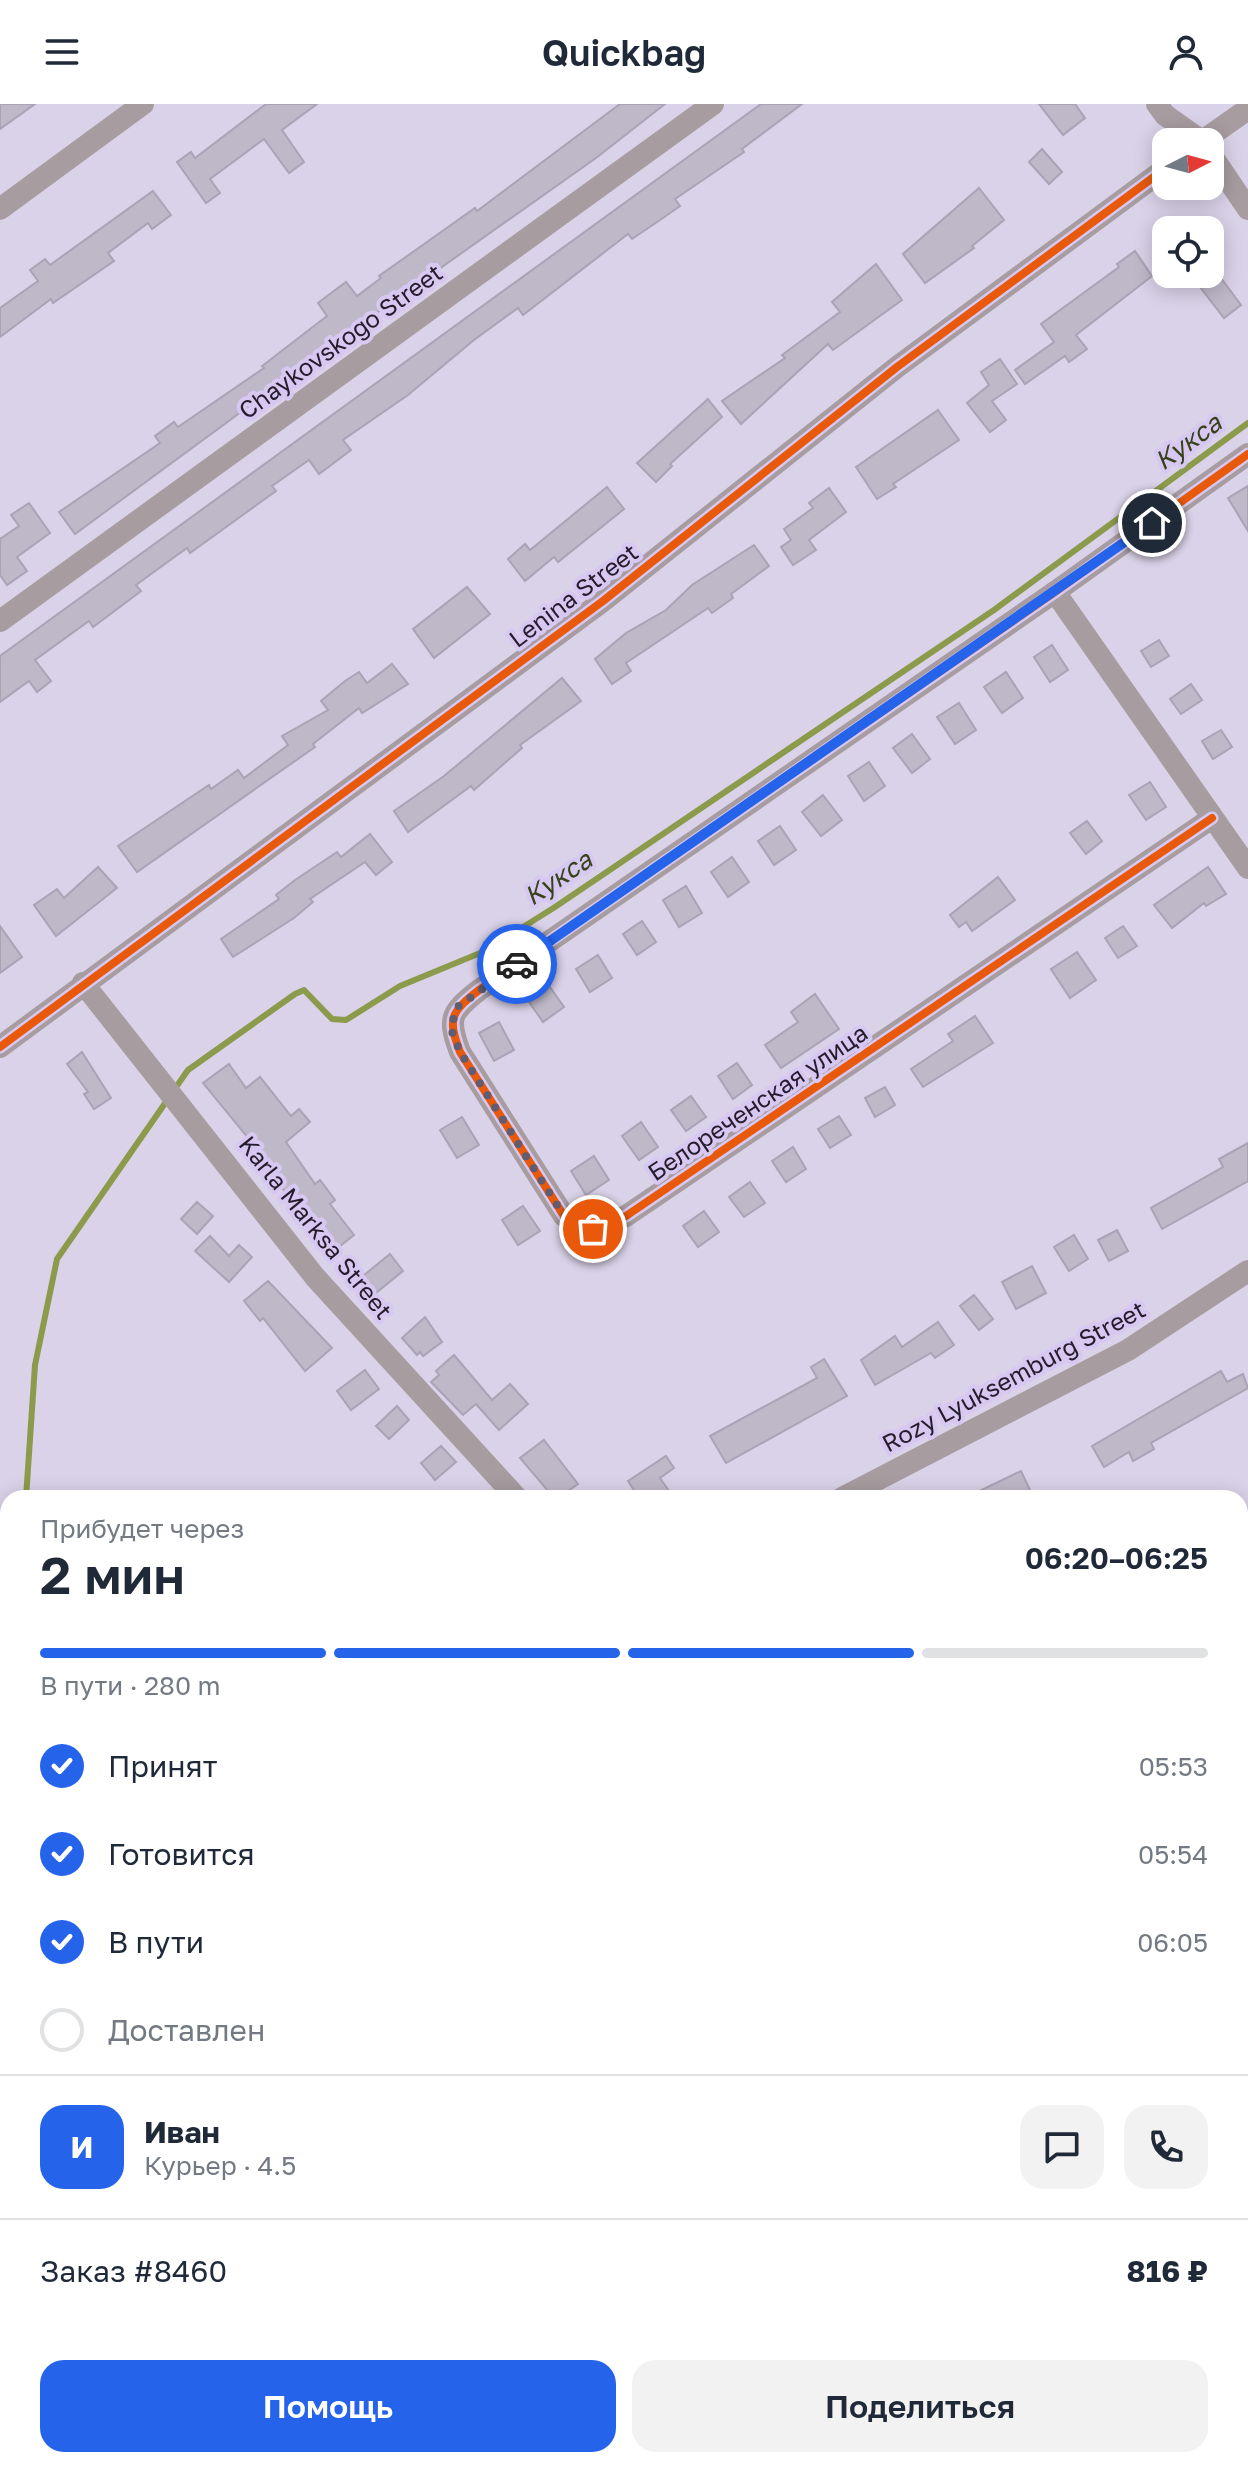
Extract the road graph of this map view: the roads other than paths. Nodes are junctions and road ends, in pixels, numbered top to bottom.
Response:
1 (143, 104) edge
2 (713, 104) edge
3 (1157, 104) edge
4 (1248, 109) edge
5 (1183, 128) edge
6 (1222, 128) edge
7 (1224, 174) edge
8 (1152, 178) edge
9 (0, 209) edge
10 (1248, 209) edge
11 (1248, 454) edge
12 (1055, 592) junction
13 (0, 621) edge
14 (1212, 818) junction
15 (1248, 868) edge
16 (83, 983) junction
17 (0, 1047) edge
18 (1248, 1271) edge
19 (510, 1490) edge
20 (857, 1490) edge

1 - 9 street
2 - 13 street, Chaykovskogo Street
3 - 5 street
4 - 6 street
7 - 10 street
8 - 16 street, Lenina Street
11 - 12 street, Белореченская улица
12 - 14 street
12 - 14 street, Белореченская улица
14 - 15 street
16 - 17 street, Lenina Street
16 - 19 street, Karla Marksa Street
18 - 20 street, Rozy Lyuksemburg Street

